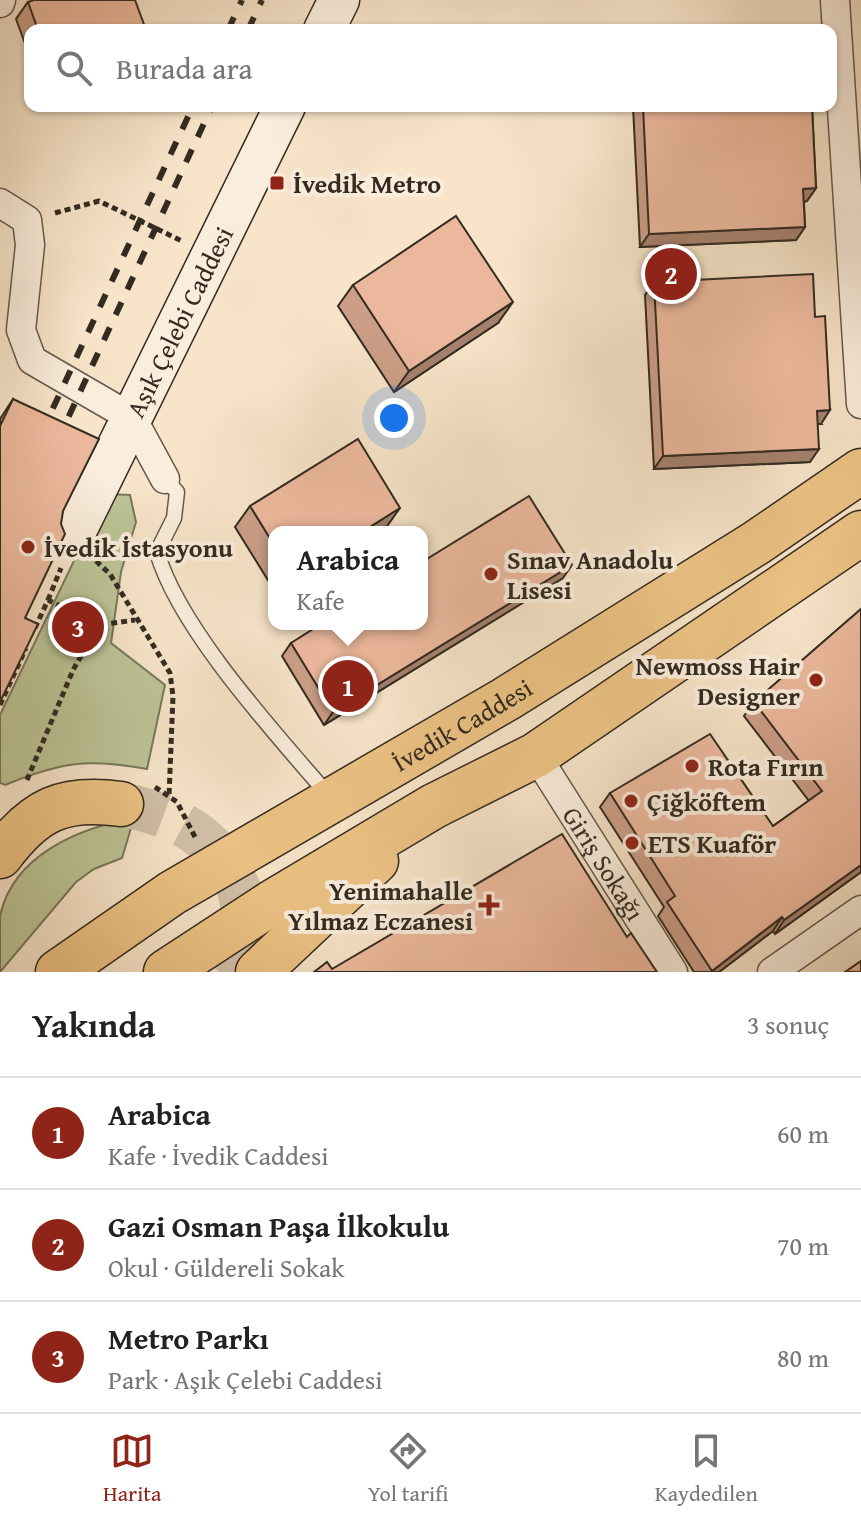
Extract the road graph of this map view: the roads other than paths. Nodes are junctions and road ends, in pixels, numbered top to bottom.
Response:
1 (339, 0) edge
2 (835, 0) edge
3 (327, 24) edge
4 (837, 24) edge
5 (837, 31) edge
6 (282, 112) edge
7 (0, 203) edge
8 (861, 404) edge
9 (132, 418) junction
10 (861, 471) edge
11 (165, 479) joint
12 (861, 533) edge
13 (73, 537) road end
14 (536, 755) junction
15 (333, 800) junction
16 (121, 804) tunnel mouth
17 (434, 806) junction
18 (0, 856) edge
19 (861, 910) edge
20 (58, 972) edge
21 (166, 972) edge
22 (258, 972) edge
23 (673, 972) edge
24 (772, 972) edge

1 - 3 street
2 - 4 street
5 - 8 street
6 - 9 street, Aşık Çelebi Caddesi
7 - 9 street
9 - 11 street
9 - 13 street, Aşık Çelebi Caddesi
10 - 15 main road, İvedik Caddesi
11 - 15 lane
12 - 14 main road
14 - 17 main road
14 - 23 street, Giriş Sokağı
15 - 20 main road, İvedik Caddesi
16 - 18 main road
17 - 21 main road
17 - 22 main road
19 - 24 street

